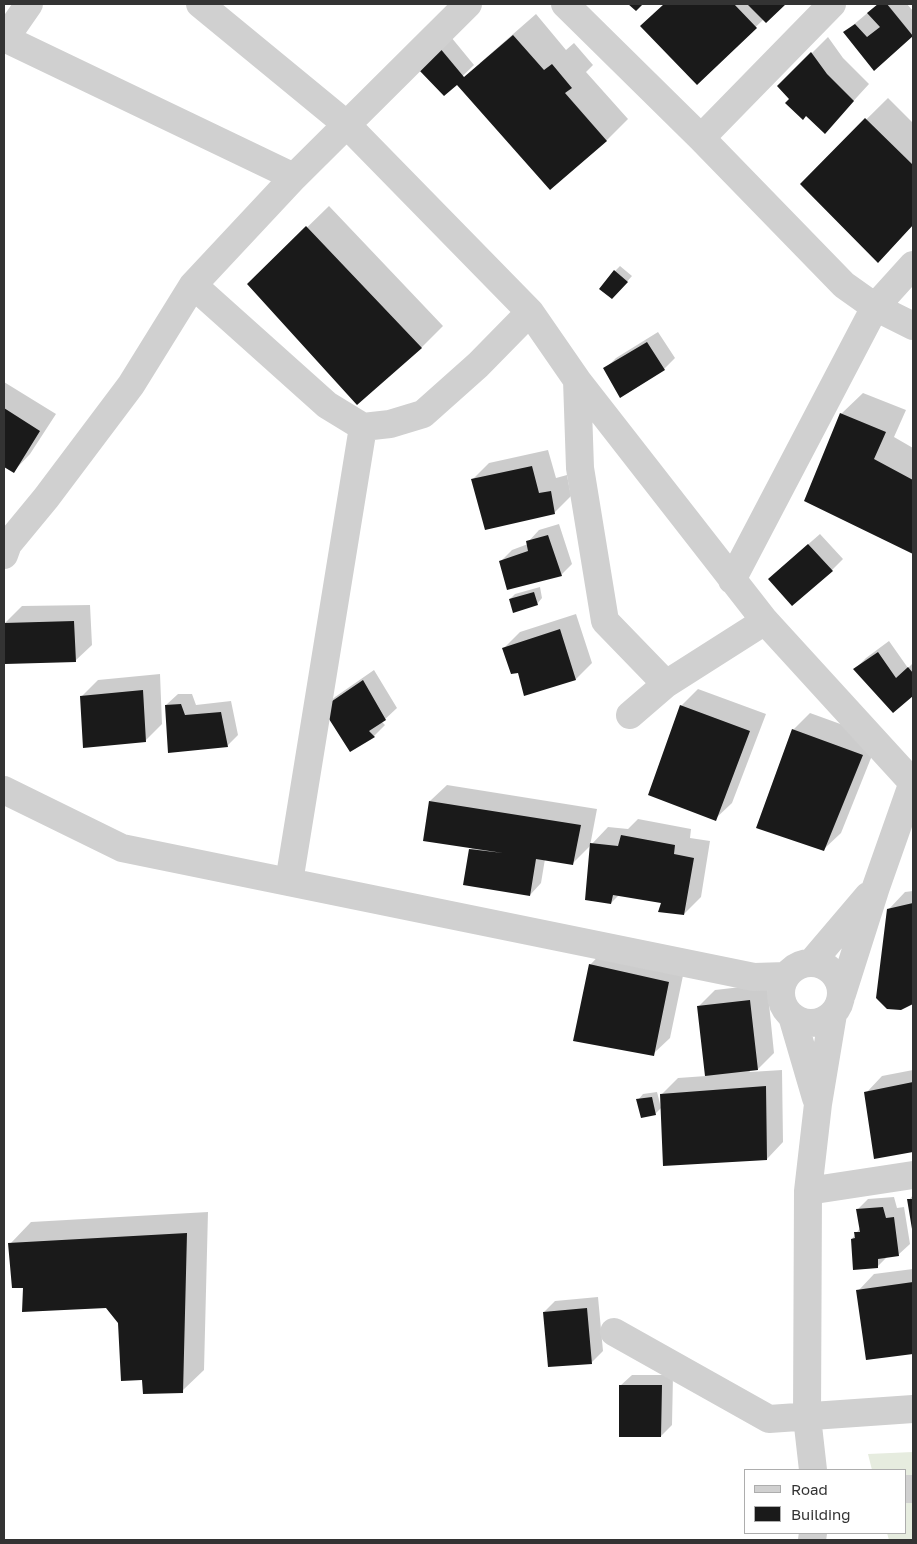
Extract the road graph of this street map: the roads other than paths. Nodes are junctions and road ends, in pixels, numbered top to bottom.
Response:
1 (29, 4) edge
2 (200, 4) edge
3 (468, 4) edge
4 (565, 4) edge
5 (832, 4) edge
6 (4, 39) edge
7 (346, 124) junction
8 (701, 138) junction
9 (294, 177) junction
10 (913, 265) edge
11 (193, 285) junction
12 (876, 306) junction
13 (530, 312) junction
14 (913, 326) edge
15 (577, 380) junction
16 (363, 427) junction
17 (5, 547) edge
18 (732, 580) junction
19 (765, 621) junction
20 (666, 684) junction
21 (630, 715) dead end
22 (913, 782) edge
23 (4, 790) edge
24 (289, 882) junction
25 (876, 887) junction
26 (811, 963) junction
27 (786, 976) junction
28 (837, 1004) junction
29 (792, 1016) junction
30 (818, 1104) junction
31 (913, 1175) edge
32 (808, 1190) junction
33 (614, 1332) dead end
34 (913, 1409) edge
35 (807, 1417) junction
36 (813, 1469) edge

1 - 6 street
2 - 7 street
3 - 7 street
4 - 8 street
5 - 8 street
6 - 9 street
7 - 9 street
7 - 13 street
8 - 12 street
9 - 11 street
10 - 12 street
11 - 16 street
11 - 17 street
12 - 14 street
12 - 18 street
13 - 15 street
13 - 16 street
15 - 18 street
15 - 20 street
16 - 24 street
18 - 19 street
19 - 20 street
19 - 22 street
20 - 21 street
22 - 25 street
23 - 24 street
24 - 27 street
25 - 26 street
25 - 28 street
26 - 27 street
26 - 28 street
27 - 29 street
28 - 29 street
28 - 30 street
29 - 30 street
30 - 32 street
31 - 32 street
32 - 35 street
33 - 35 street
34 - 35 street
35 - 36 street

